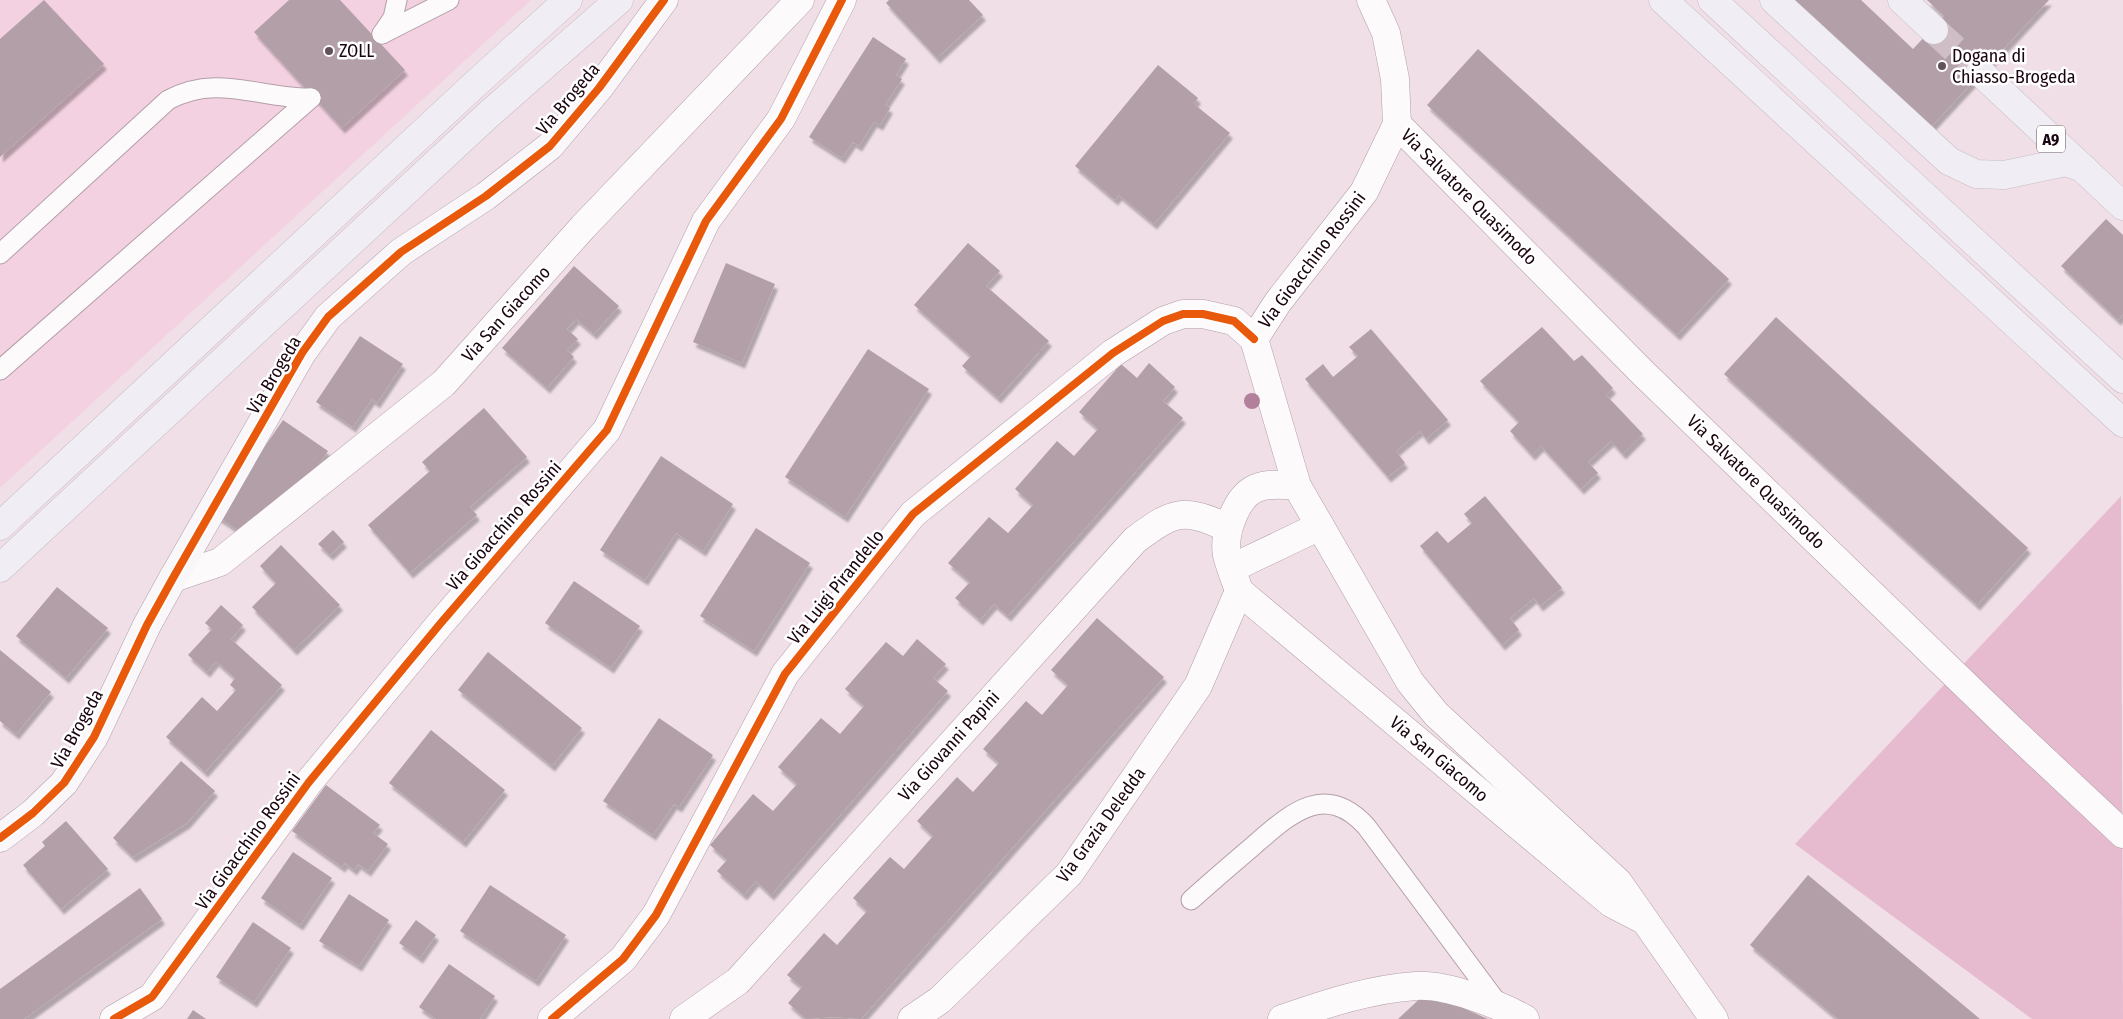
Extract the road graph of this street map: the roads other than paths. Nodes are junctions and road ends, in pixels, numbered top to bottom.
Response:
1 (397, 0) edge
2 (449, 0) edge
3 (568, 0) edge
4 (619, 0) edge
5 (664, 0) edge
6 (800, 0) edge
7 (842, 0) edge
8 (1371, 0) edge
9 (1663, 0) edge
10 (1712, 0) edge
11 (1774, 0) edge
12 (1980, 72) tunnel mouth
13 (1397, 124) junction
14 (2083, 168) junction
15 (2123, 206) edge
16 (0, 254) edge
17 (1254, 339) junction
18 (0, 370) edge
19 (2123, 379) edge
20 (2123, 423) edge
21 (1297, 486) junction
22 (0, 526) edge
23 (1320, 526) junction
24 (1228, 528) junction
25 (0, 568) edge
26 (173, 578) junction
27 (1235, 580) junction
28 (2123, 834) edge
29 (0, 838) edge
30 (1191, 900) dead end
31 (1645, 920) junction
32 (1499, 1005) junction
33 (149, 1008) edge
34 (114, 1019) edge
35 (552, 1019) edge
36 (684, 1019) edge
37 (912, 1019) edge
38 (1282, 1019) edge
39 (1525, 1019) edge
40 (1714, 1019) edge

1 - 2 lane
3 - 22 highway
4 - 25 highway
5 - 26 street, Via Brogeda
6 - 26 street, Via San Giacomo
7 - 33 street, Via Gioacchino Rossini
8 - 13 street
9 - 20 highway
10 - 19 highway
11 - 14 highway
12 - 14 highway, A9
13 - 17 street, Via Gioacchino Rossini
13 - 28 street, Via Salvatore Quasimodo
14 - 15 highway, A9
16 - 18 lane
17 - 21 street, Via Gioacchino Rossini
17 - 35 street, Via Luigi Pirandello
21 - 23 street, Via Gioacchino Rossini
21 - 24 street
23 - 27 street
23 - 31 street, Via San Giacomo
24 - 27 street
24 - 36 street, Via Giovanni Papini
26 - 29 street, Via Brogeda
27 - 31 street, Via San Giacomo
27 - 37 street, Via Grazia Deledda
30 - 32 lane
31 - 40 street, Via San Giacomo
32 - 38 street
32 - 39 street
33 - 34 street, Via Gioacchino Rossini

